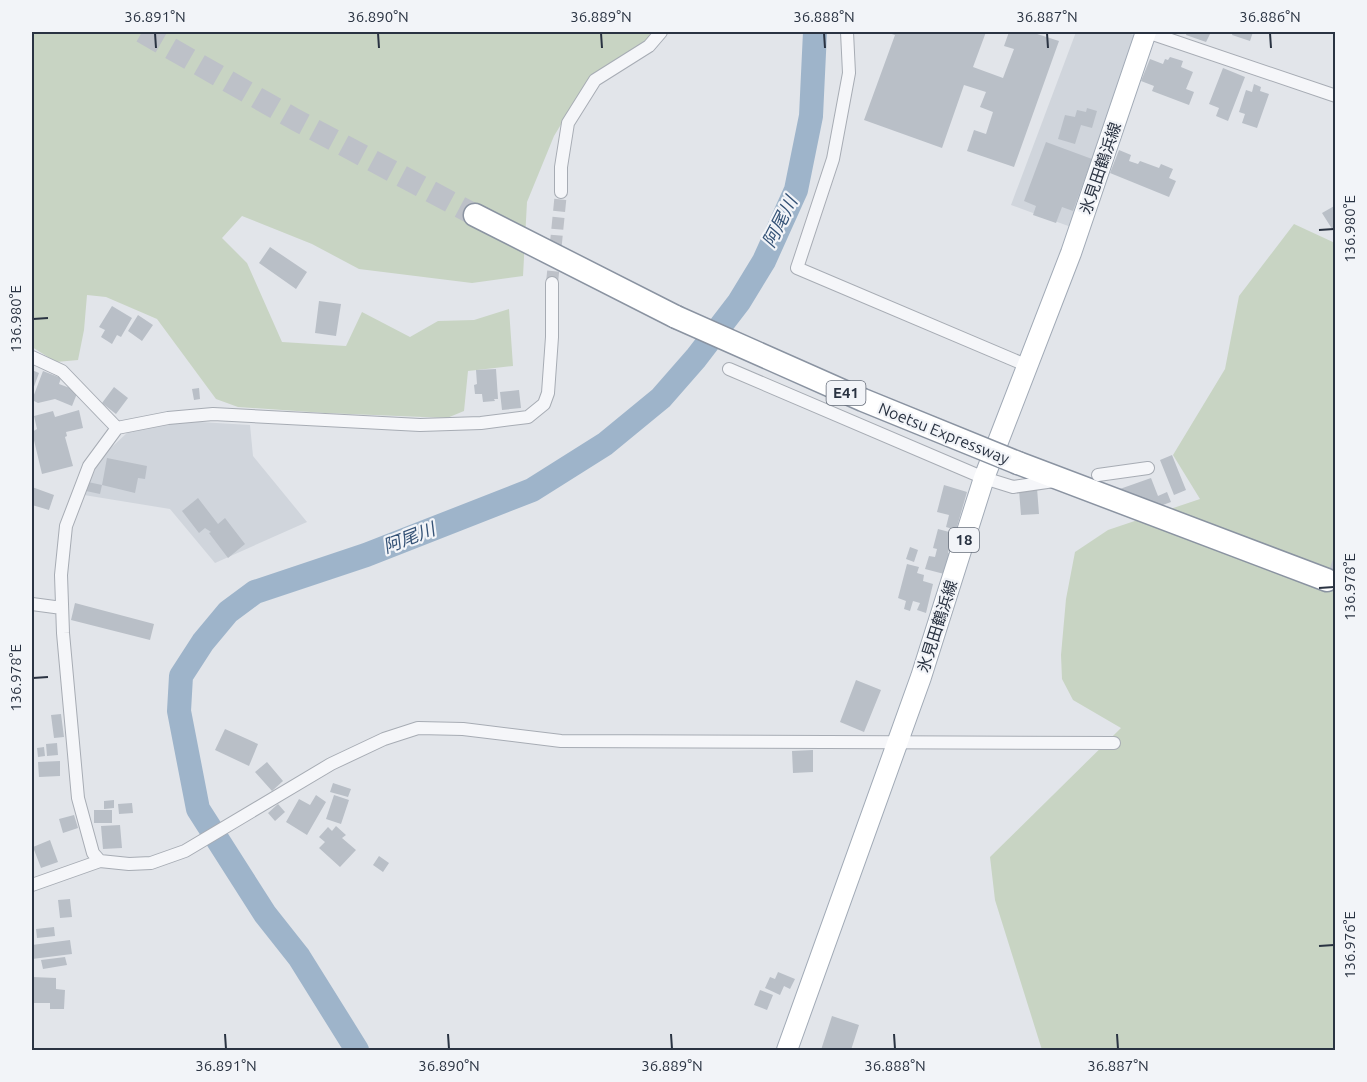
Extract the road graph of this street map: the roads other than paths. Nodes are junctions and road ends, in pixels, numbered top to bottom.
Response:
1 (661, 32) edge
2 (847, 32) edge
3 (1146, 32) edge
4 (1335, 96) edge
5 (561, 192) tunnel mouth
6 (477, 211) tunnel mouth
7 (552, 283) tunnel mouth
8 (32, 357) edge
9 (1028, 366) junction
10 (729, 369) dead end
11 (117, 428) junction
12 (1148, 468) dead end
13 (1098, 475) dead end
14 (984, 478) junction
15 (1054, 481) dead end
16 (1328, 574) dead end
17 (32, 604) edge
18 (62, 608) junction
19 (898, 743) junction
20 (1114, 743) dead end
21 (100, 861) junction
22 (32, 885) edge
23 (787, 1050) edge

1 - 5 street
2 - 9 street
3 - 4 street
3 - 9 main road, 氷見田鶴浜線 / 18
6 - 16 highway, Noetsu Expressway / E41
7 - 11 street
8 - 11 street
9 - 14 main road, 氷見田鶴浜線 / 18
10 - 14 street
11 - 18 street
12 - 13 street
14 - 15 street
14 - 19 main road, 氷見田鶴浜線 / 18
17 - 18 street
18 - 21 street
19 - 20 street
19 - 21 street
19 - 23 main road, 氷見田鶴浜線 / 18
21 - 22 street

